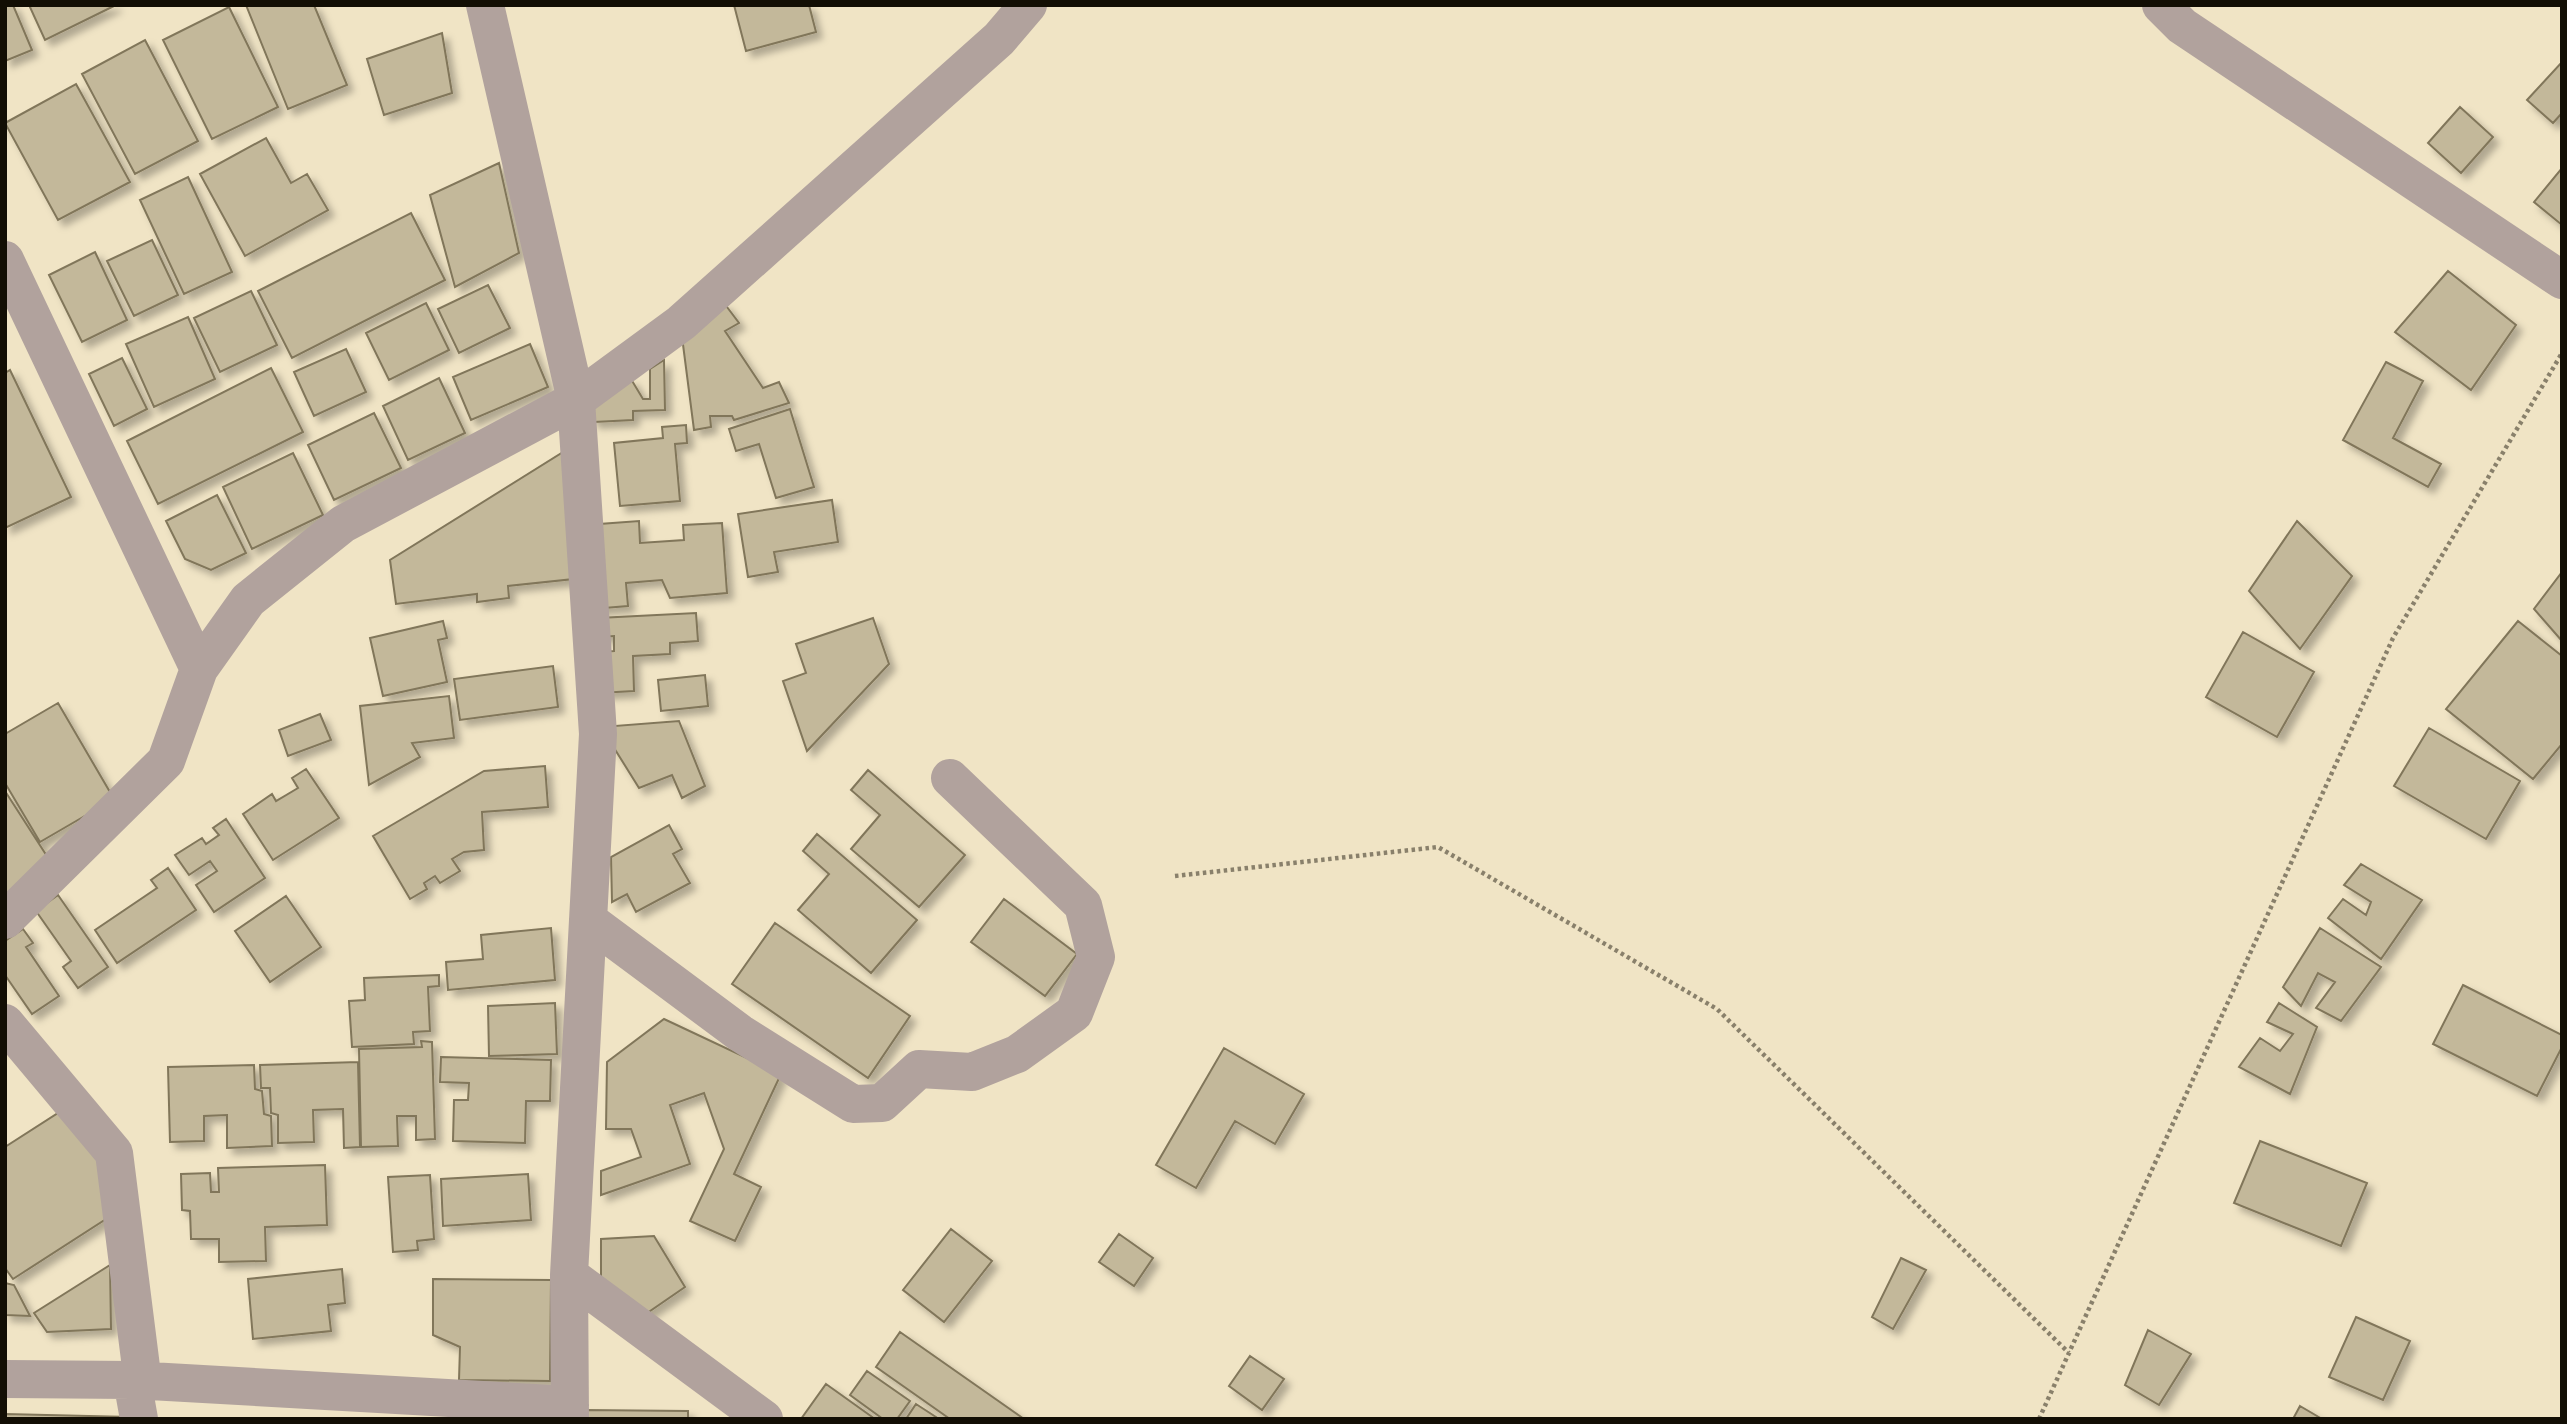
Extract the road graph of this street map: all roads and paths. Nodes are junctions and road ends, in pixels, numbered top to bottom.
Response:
1 (485, 5) edge
2 (1028, 5) edge
3 (2161, 5) edge
4 (5, 260) edge
5 (2562, 280) edge
6 (2562, 353) edge
7 (576, 400) junction
8 (199, 669) junction
9 (950, 778) dead end
10 (1175, 876) dead end
11 (588, 919) junction
12 (5, 920) edge
13 (5, 1023) edge
14 (569, 1275) junction
15 (2069, 1353) junction
16 (5, 1379) edge
17 (138, 1394) edge
18 (570, 1412) edge
19 (764, 1419) edge
20 (2039, 1419) edge

1 - 7 street
2 - 7 street
3 - 5 street
4 - 8 street
6 - 15 path
7 - 8 street
7 - 11 street
8 - 12 street
9 - 11 street
10 - 15 path
11 - 14 street
13 - 17 street
14 - 18 street
14 - 19 street
15 - 20 path
16 - 17 street
17 - 18 street

